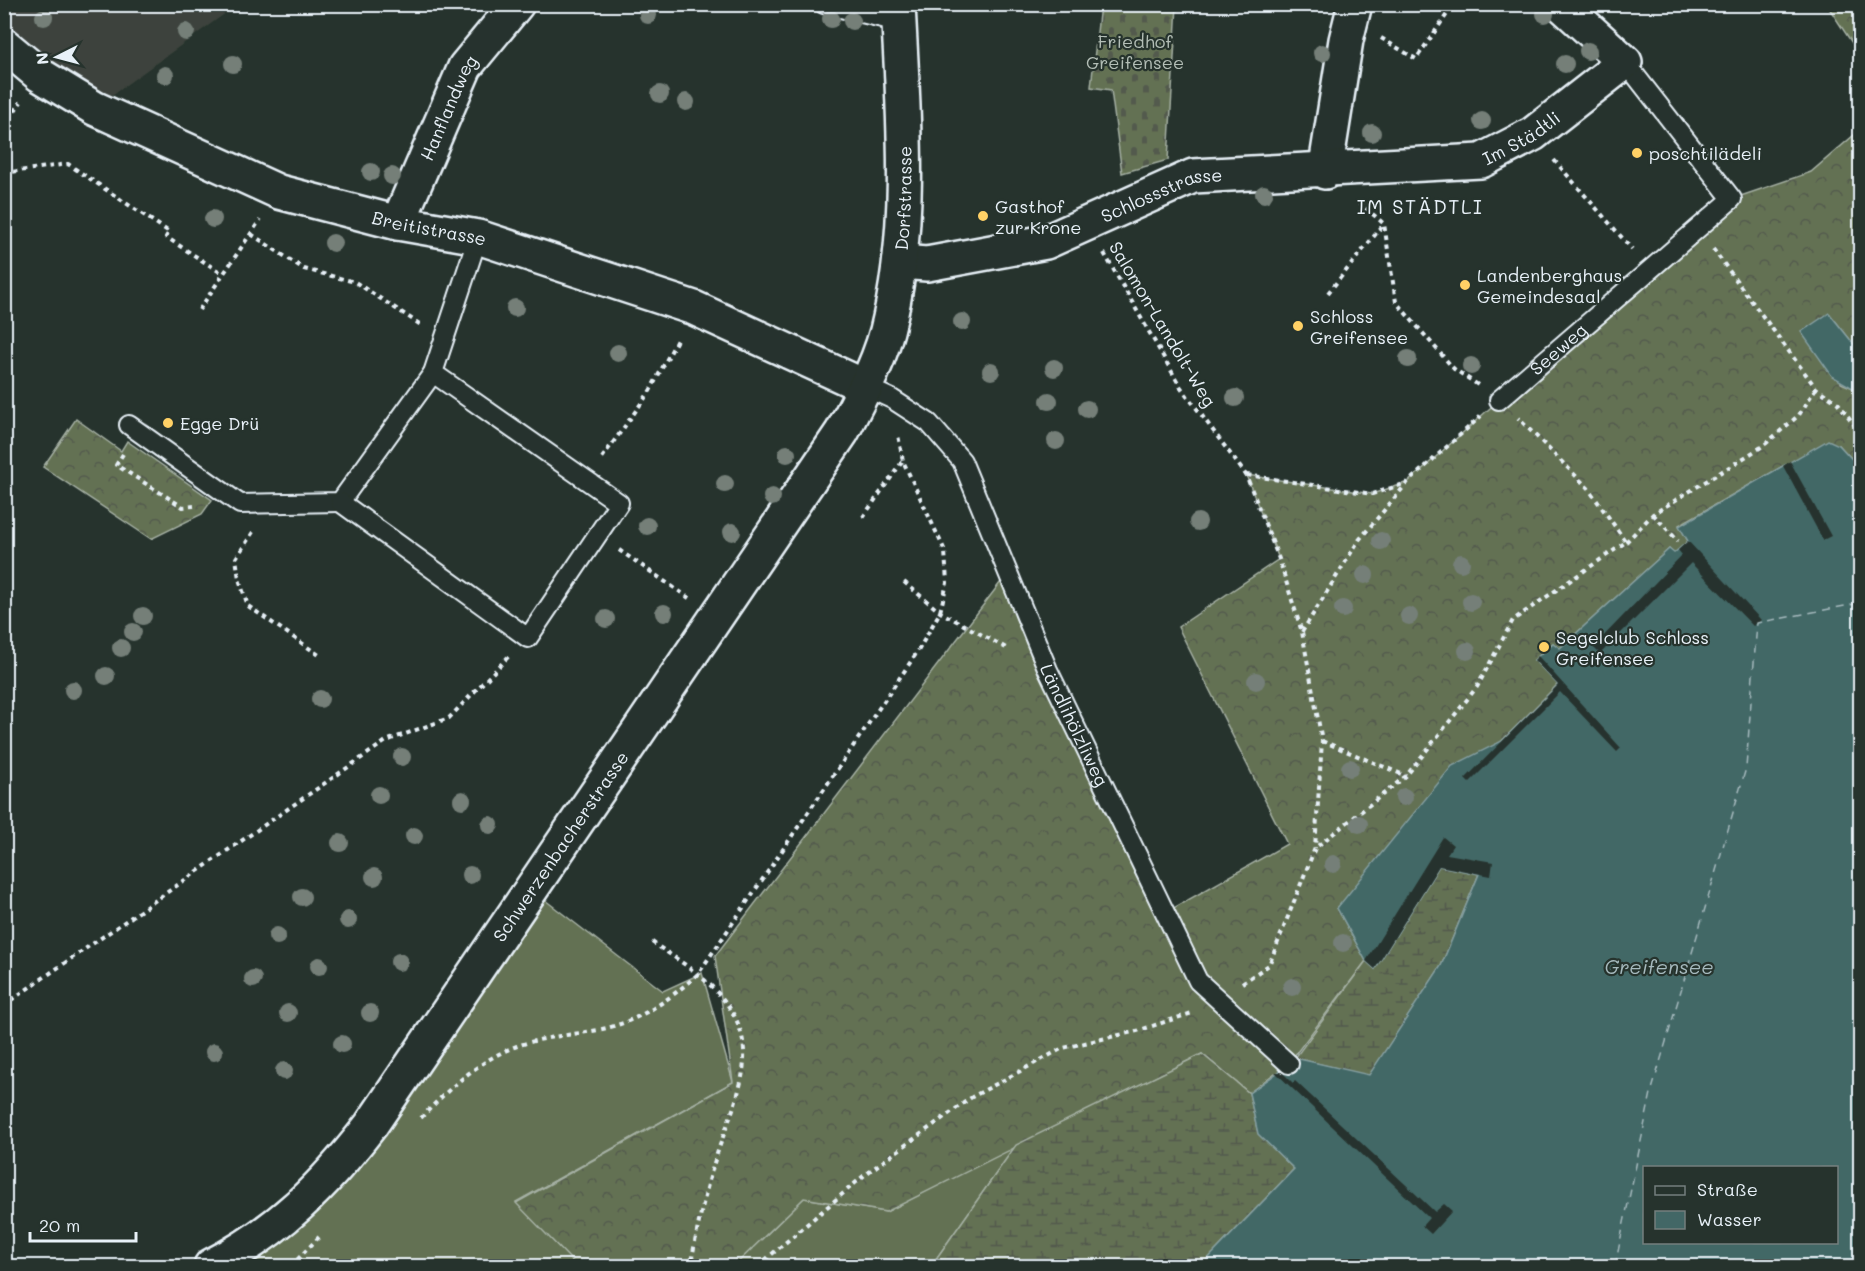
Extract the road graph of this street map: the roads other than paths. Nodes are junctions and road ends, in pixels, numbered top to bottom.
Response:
1 (517, 4) edge
2 (824, 4) edge
3 (1561, 4) edge
4 (899, 13) edge
5 (1353, 13) edge
6 (4, 45) edge
7 (1625, 62) junction
8 (1325, 171) junction
9 (398, 223) junction
10 (478, 237) junction
11 (900, 262) junction
12 (433, 373) junction
13 (879, 393) junction
14 (1499, 400) road end
15 (129, 425) dead end
16 (340, 502) junction
17 (1289, 1064) dead end
18 (211, 1266) edge

1 - 9 street, Hanflandweg
2 - 4 lane
3 - 7 street
4 - 11 street, Dorfstrasse
5 - 8 street
6 - 9 street, Breitistrasse
7 - 8 street, Im Städtli
7 - 14 lane, Seeweg
8 - 11 street, Schlossstrasse
9 - 10 street, Breitistrasse
10 - 12 lane
10 - 13 street, Breitistrasse
11 - 13 street, Dorfstrasse
12 - 16 lane
12 - 16 lane
13 - 17 lane, Ländlihölzliweg
13 - 18 street, Schwerzenbacherstrasse
15 - 16 lane

